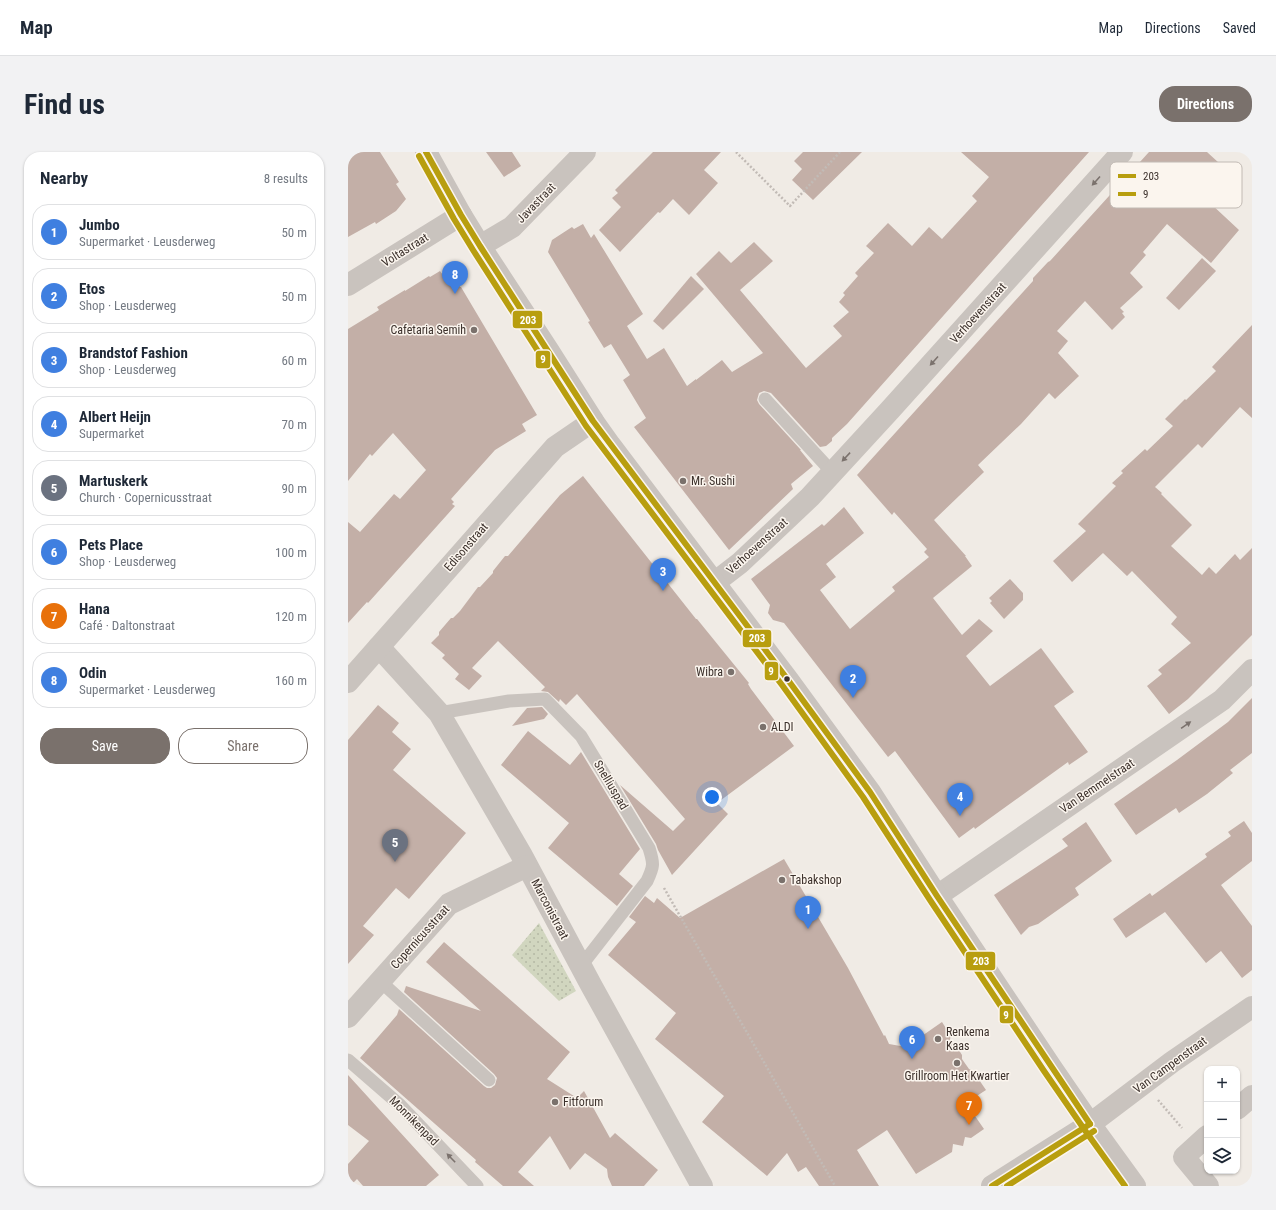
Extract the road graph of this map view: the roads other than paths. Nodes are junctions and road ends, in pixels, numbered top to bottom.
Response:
1 (426, 152) edge
2 (585, 152) edge
3 (1122, 152) edge
4 (1113, 162) edge
5 (1110, 165) edge
6 (461, 215) junction
7 (480, 246) junction
8 (348, 285) edge
9 (765, 399) dead end
10 (593, 421) junction
11 (832, 472) junction
12 (714, 583) junction
13 (379, 647) junction
14 (1252, 670) edge
15 (348, 682) edge
16 (439, 713) junction
17 (527, 866) junction
18 (937, 896) junction
19 (581, 966) junction
20 (380, 981) junction
21 (1252, 1007) edge
22 (348, 1017) edge
23 (348, 1060) edge
24 (490, 1080) dead end
25 (1252, 1096) edge
26 (1240, 1106) edge
27 (1090, 1124) junction
28 (1202, 1141) edge
29 (478, 1186) edge
30 (702, 1186) edge
31 (992, 1186) edge
32 (1135, 1186) edge
33 (1208, 1186) edge

1 - 6 street
2 - 7 street, Javastraat
3 -> 4 street, Verhoevenstraat
5 -> 11 street, Verhoevenstraat
6 - 7 street
6 - 8 street, Voltastraat
7 - 10 street
9 - 11 lane
10 - 12 street
10 - 13 street, Edisonstraat
11 - 12 street, Verhoevenstraat
12 - 18 street
13 - 15 street, Edisonstraat
13 - 16 street, Marconistraat
18 -> 14 street, Van Bemmelstraat
16 - 17 street, Marconistraat
16 - 19 lane, Snelliuspad
17 - 19 street, Marconistraat
17 - 20 street, Copernicusstraat
18 - 27 street
19 - 30 street, Marconistraat
20 - 22 street, Copernicusstraat
20 - 24 lane
21 - 27 street, Van Campenstraat
29 -> 23 lane, Monnikenpad
25 - 26 street
27 - 31 street, Van Campenstraat
27 - 32 street
28 - 33 street

